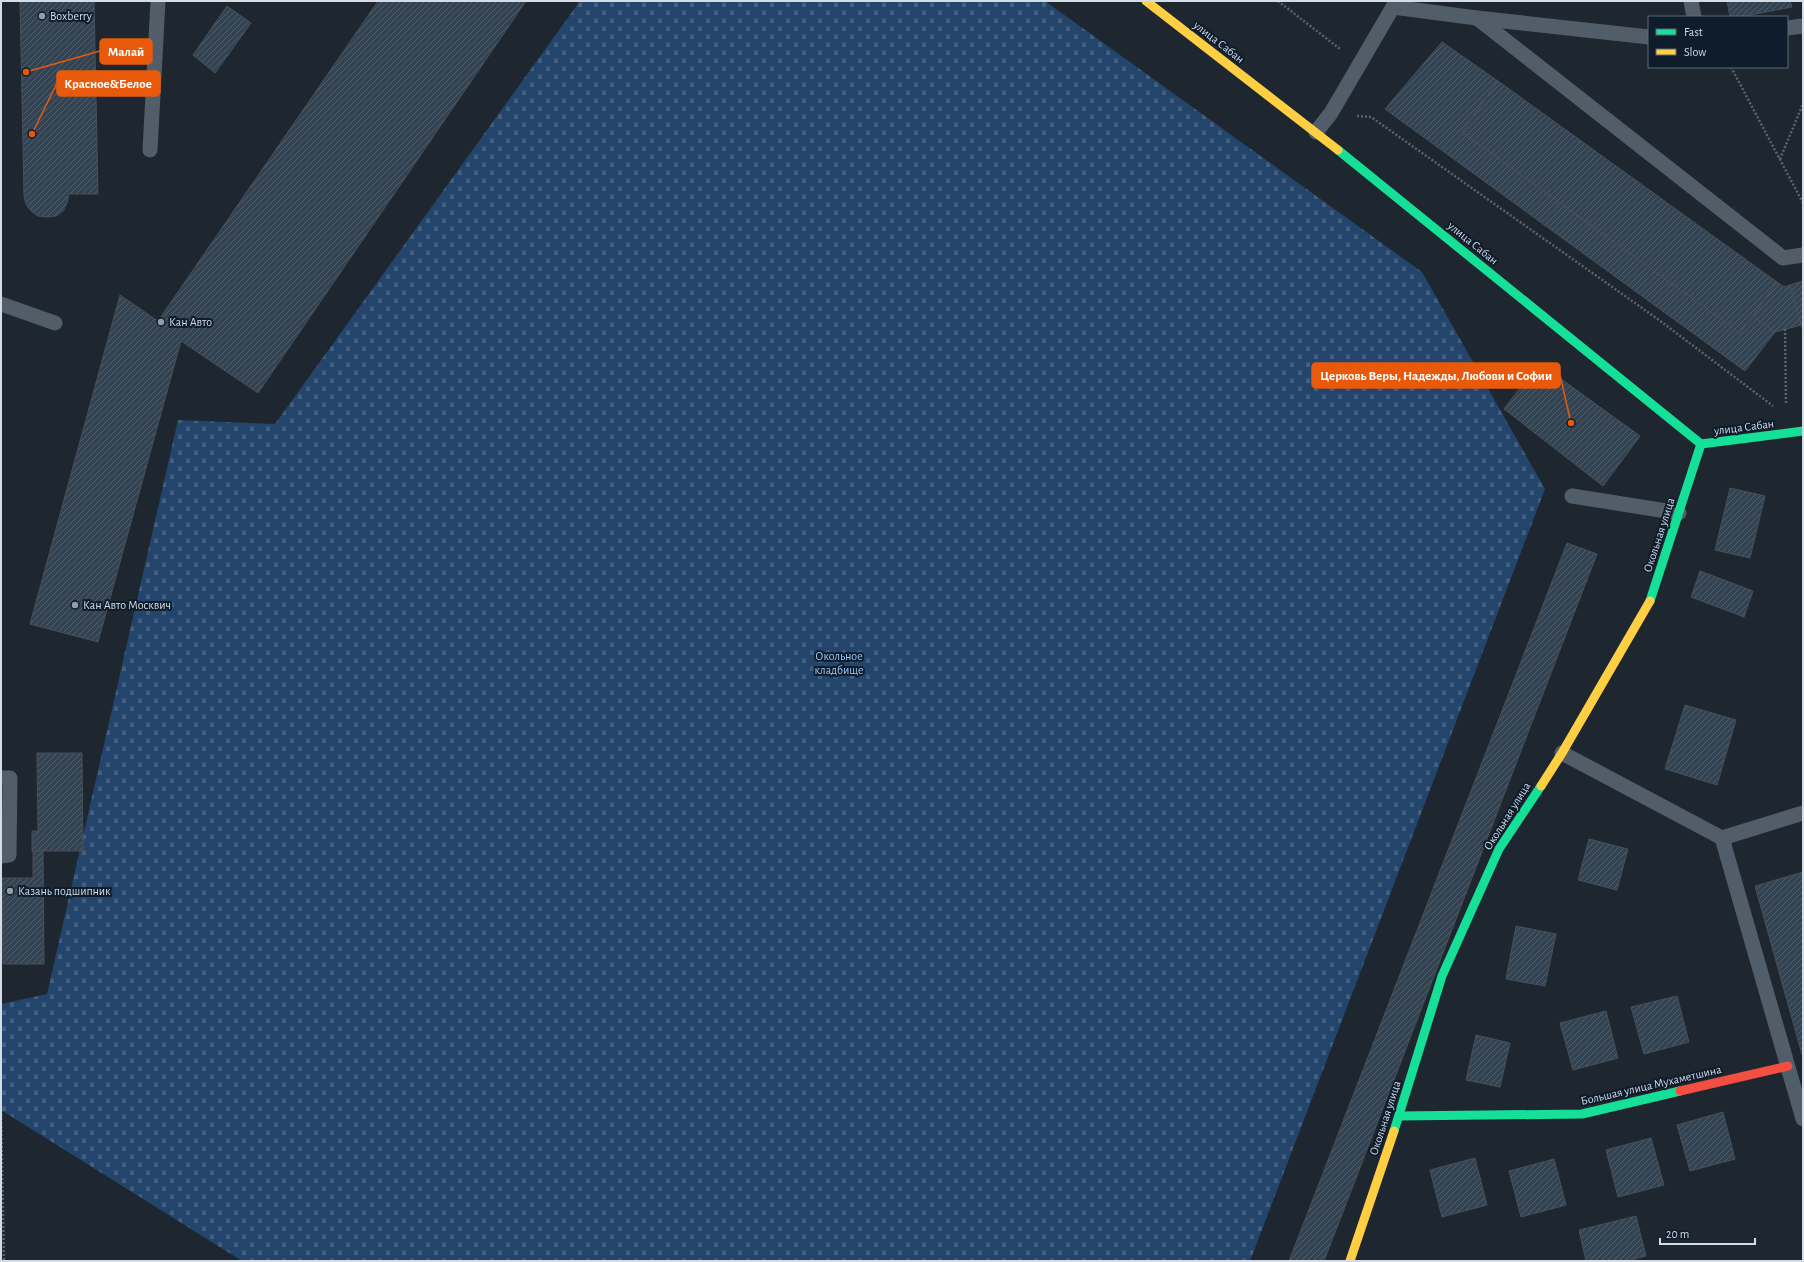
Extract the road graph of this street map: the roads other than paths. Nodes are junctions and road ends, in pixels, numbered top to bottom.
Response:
1 (158, 1) edge
2 (1146, 1) edge
3 (1691, 1) edge
4 (1395, 4) edge
5 (1694, 16) edge
6 (1477, 18) junction
7 (1803, 26) edge
8 (1788, 28) edge
9 (1648, 37) edge
10 (1316, 132) junction
11 (150, 150) dead end
12 (1803, 255) edge
13 (1, 304) edge
14 (55, 323) dead end
15 (1803, 431) edge
16 (1701, 444) junction
17 (1572, 496) dead end
18 (1679, 513) junction
19 (1562, 753) junction
20 (1, 778) edge
21 (1803, 813) edge
22 (1722, 838) junction
23 (1, 856) edge
24 (1788, 1066) junction
25 (1399, 1116) junction
26 (1803, 1118) edge
27 (1350, 1261) edge

1 - 11 lane
2 - 10 street, улица Сабан
3 - 5 lane
4 - 6 lane
4 - 10 lane
6 - 9 lane
6 - 12 lane
7 - 8 lane
10 - 16 street, улица Сабан
13 - 14 lane
15 - 16 street, улица Сабан
16 - 18 street, Окольная улица
17 - 18 lane
18 - 19 street, Окольная улица
19 - 22 lane
19 - 25 street, Окольная улица
20 - 23 lane
21 - 22 lane
22 - 24 lane
24 - 25 street, Большая улица Мухаметшина
24 - 26 lane
25 - 27 street, Окольная улица

